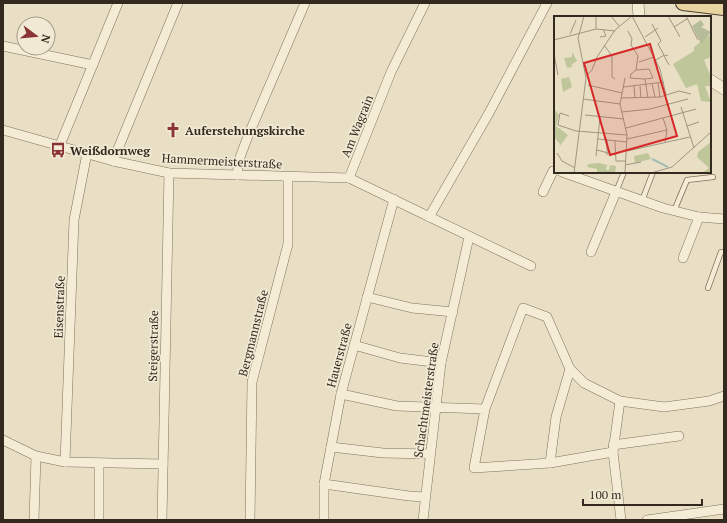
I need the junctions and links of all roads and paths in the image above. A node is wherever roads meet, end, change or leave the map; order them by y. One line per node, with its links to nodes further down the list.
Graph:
1 (178, 3): 17 (street)
2 (424, 3): 26 (street, Am Wagrain)
3 (547, 3): 32 (street)
4 (638, 3): 9 (street)
5 (684, 3): 8 (main road)
6 (116, 4): 11 (street)
7 (302, 4): 23 (street)
8 (724, 8)
9 (639, 16)
10 (3, 46): 11 (street)
11 (92, 65): 15 (street)
12 (711, 81): 13 (street)
13 (724, 89)
14 (3, 130): 15 (street, Hammermeisterstraße)
15 (60, 145): 16 (street, Hammermeisterstraße)
16 (88, 153): 17 (street, Hammermeisterstraße); 57 (street, Eisenstraße)
17 (113, 161): 19 (street, Hammermeisterstraße)
18 (554, 171): 27 (street)
19 (169, 173): 23 (street, Hammermeisterstraße); 60 (street, Steigerstraße)
20 (565, 173): 28 (street)
21 (624, 173): 28 (lane)
22 (653, 173): 30 (lane)
23 (237, 175): 24 (street, Hammermeisterstraße)
24 (288, 177): 26 (street, Hammermeisterstraße); 67 (street, Bergmannstraße)
25 (713, 177): 31 (lane)
26 (349, 178): 29 (street)
27 (543, 192)
28 (616, 192): 30 (street); 36 (street)
29 (394, 199): 32 (street); 41 (street, Hauerstraße)
30 (642, 201): 31 (street)
31 (674, 211): 33 (street)
32 (429, 217): 35 (street)
33 (699, 217): 34 (street); 38 (street)
34 (724, 219)
35 (469, 237): 39 (street); 42 (street, Schachtmeisterstraße)
36 (591, 252)
37 (724, 252): 40 (lane)
38 (683, 258)
39 (531, 266)
40 (708, 288)
41 (367, 297): 42 (street); 43 (street, Hauerstraße)
42 (453, 312): 44 (street, Schachtmeisterstraße)
43 (354, 345): 44 (street); 46 (street, Hauerstraße)
44 (441, 363): 49 (street, Schachtmeisterstraße)
45 (570, 369): 48 (street); 50 (street); 59 (street)
46 (341, 394): 49 (street); 53 (street, Hauerstraße)
47 (724, 396): 48 (street)
48 (620, 401): 54 (street)
49 (435, 408): 50 (street); 55 (street, Schachtmeisterstraße)
50 (485, 409): 59 (street)
51 (679, 436): 54 (street)
52 (3, 440): 56 (street)
53 (331, 447): 55 (street); 61 (street, Hauerstraße)
54 (613, 449): 59 (street); 70 (street)
55 (430, 454): 62 (street, Schachtmeisterstraße)
56 (36, 456): 57 (street); 64 (street)
57 (65, 462): 58 (street)
58 (100, 463): 60 (street); 65 (street)
59 (550, 463)
60 (163, 464): 66 (street, Steigerstraße)
61 (324, 484): 62 (street); 68 (street, Hauerstraße)
62 (425, 497): 69 (street, Schachtmeisterstraße)
63 (724, 508): 71 (street)
64 (34, 520)
65 (99, 520)
66 (162, 520)
67 (250, 520)
68 (324, 520)
69 (422, 520)
70 (621, 520)
71 (646, 520)

